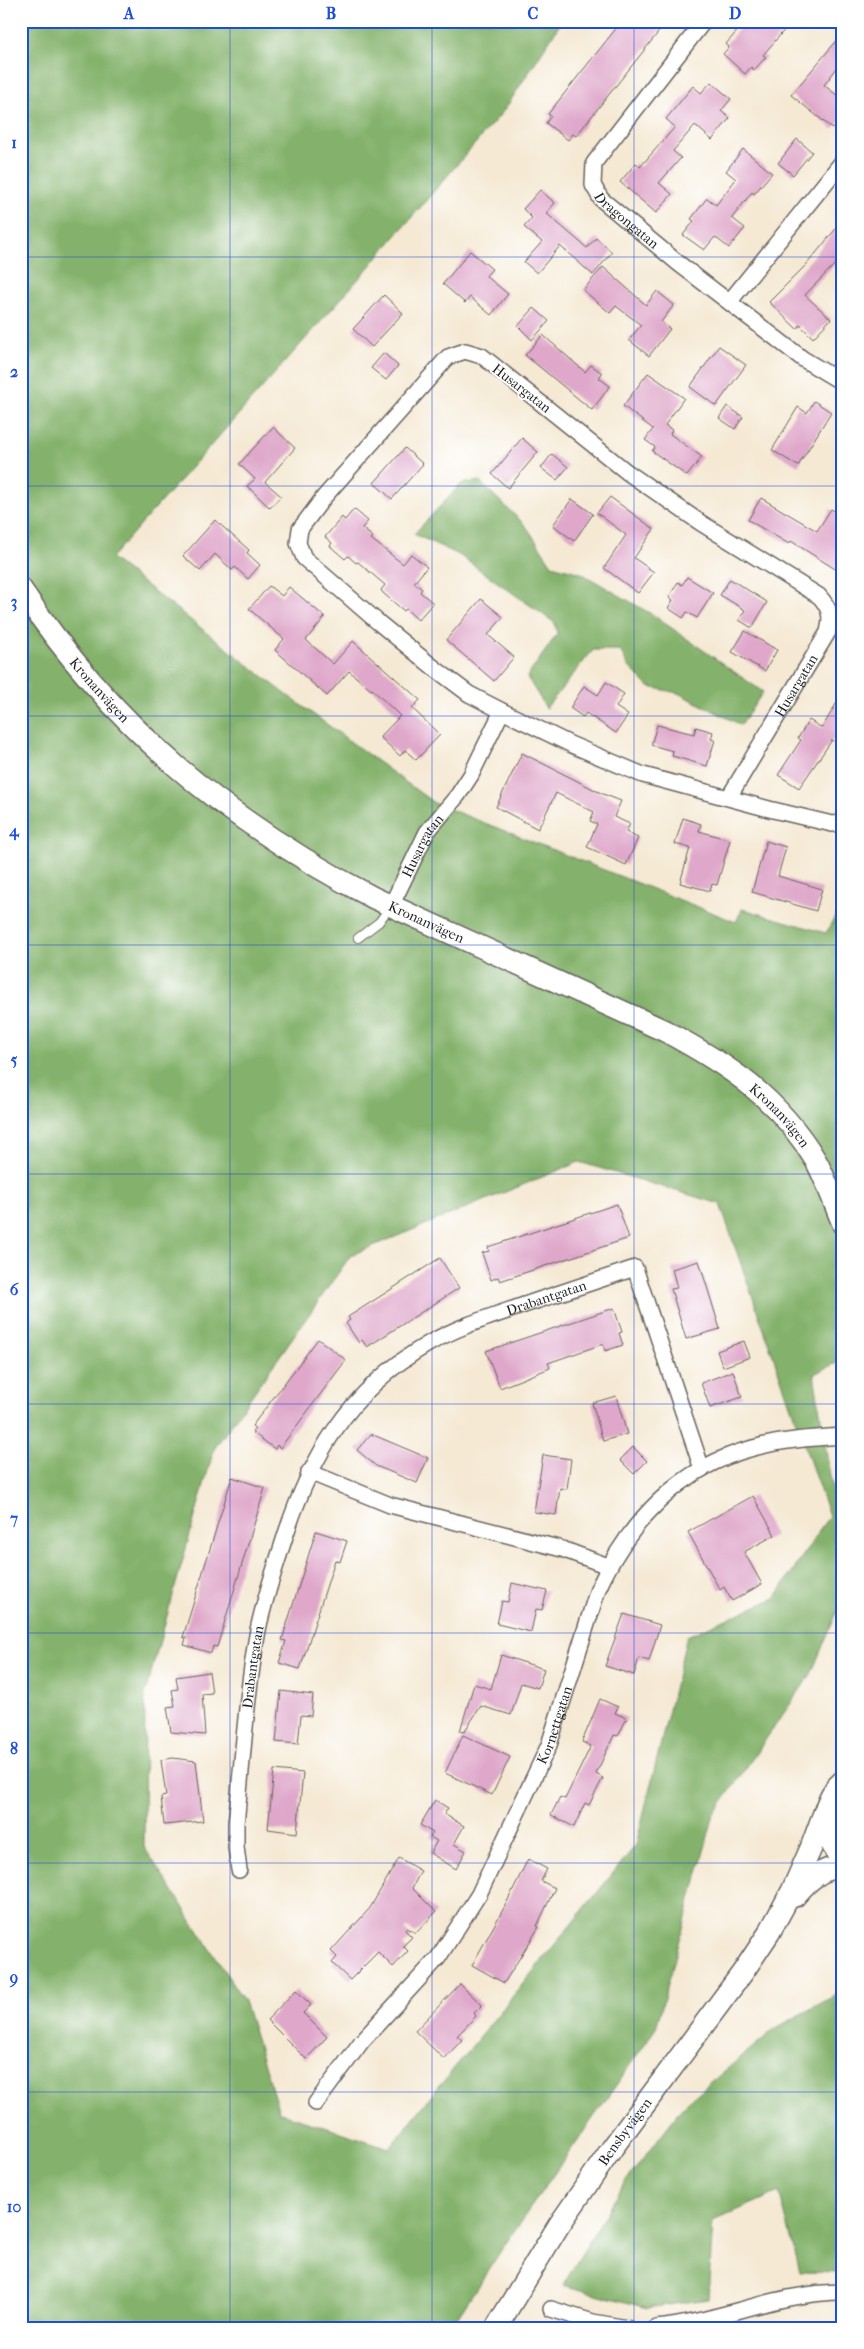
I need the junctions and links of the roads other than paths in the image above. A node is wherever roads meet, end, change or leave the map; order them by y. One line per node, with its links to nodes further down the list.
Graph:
1 (704, 21): 3 (street, Dragongatan)
2 (843, 162): 3 (street)
3 (730, 301): 4 (street, Dragongatan)
4 (843, 383)
5 (21, 589): 9 (street, Kronanvägen)
6 (502, 711): 7 (street, Husargatan); 7 (street, Husargatan); 9 (street, Husargatan)
7 (729, 797): 8 (street, Husargatan)
8 (843, 823)
9 (391, 906): 10 (lane); 11 (street, Kronanvägen)
10 (358, 938)
11 (843, 1224)
12 (843, 1436): 13 (street, Kornettgatan)
13 (702, 1469): 14 (street, Drabantgatan); 15 (street, Kornettgatan)
14 (309, 1472): 15 (street); 20 (street, Drabantgatan)
15 (608, 1566): 22 (street, Kornettgatan)
16 (843, 1780): 17 (street, Bensbyvägen)
17 (827, 1806): 18 (street); 21 (street, Bensbyvägen)
18 (843, 1858)
19 (843, 1866): 21 (street, Bensbyvägen)
20 (239, 1870)
21 (763, 1942): 25 (street, Bensbyvägen)
22 (316, 2102)
23 (843, 2292): 27 (street)
24 (552, 2309): 26 (street)
25 (496, 2328)
26 (627, 2328)
27 (656, 2328)

